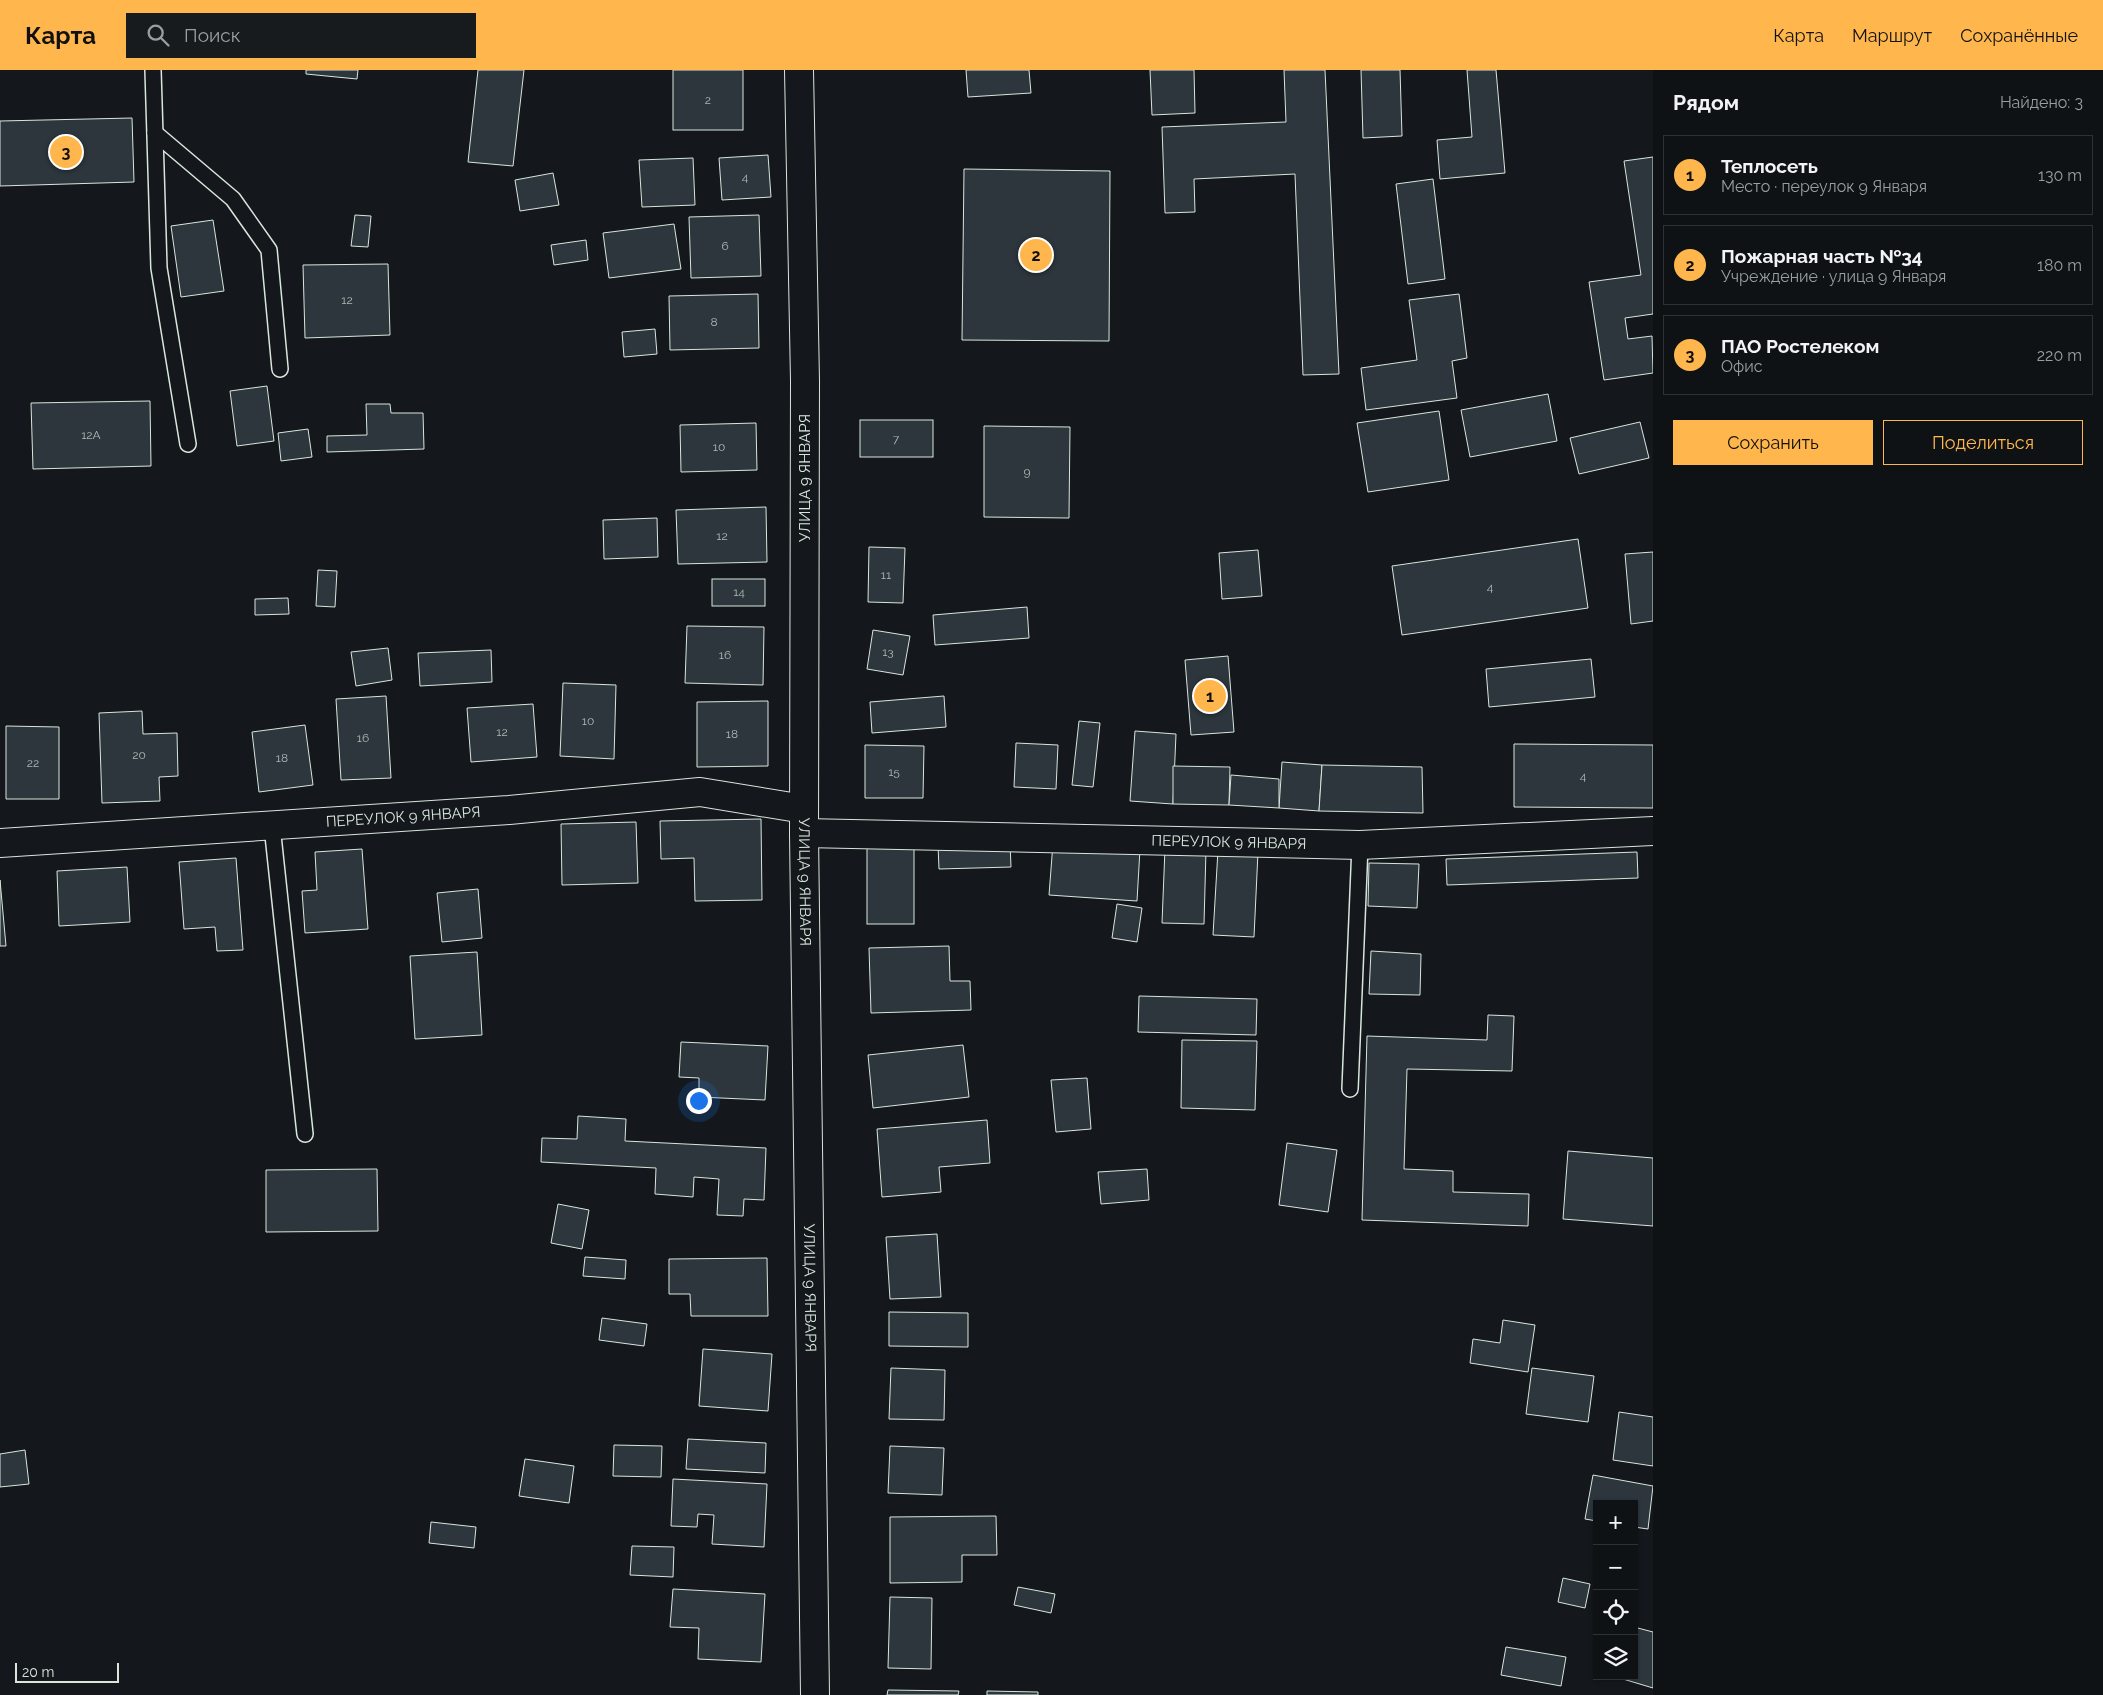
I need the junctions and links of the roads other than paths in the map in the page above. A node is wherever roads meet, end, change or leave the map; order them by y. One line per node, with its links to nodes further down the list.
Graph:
1 (153, 70): 3 (lane)
2 (799, 70): 6 (street, УЛИЦА 9 ЯНВАРЯ)
3 (155, 133): 4 (lane); 5 (lane)
4 (280, 369)
5 (188, 444)
6 (804, 821): 7 (street, ПЕРЕУЛОК 9 ЯНВАРЯ); 10 (street, ПЕРЕУЛОК 9 ЯНВАРЯ); 13 (street, УЛИЦА 9 ЯНВАРЯ)
7 (272, 826): 9 (street, ПЕРЕУЛОК 9 ЯНВАРЯ); 12 (lane)
8 (1653, 831): 10 (street, ПЕРЕУЛОК 9 ЯНВАРЯ)
9 (0, 843)
10 (1360, 845): 11 (lane)
11 (1350, 1089)
12 (305, 1134)
13 (815, 1695)

